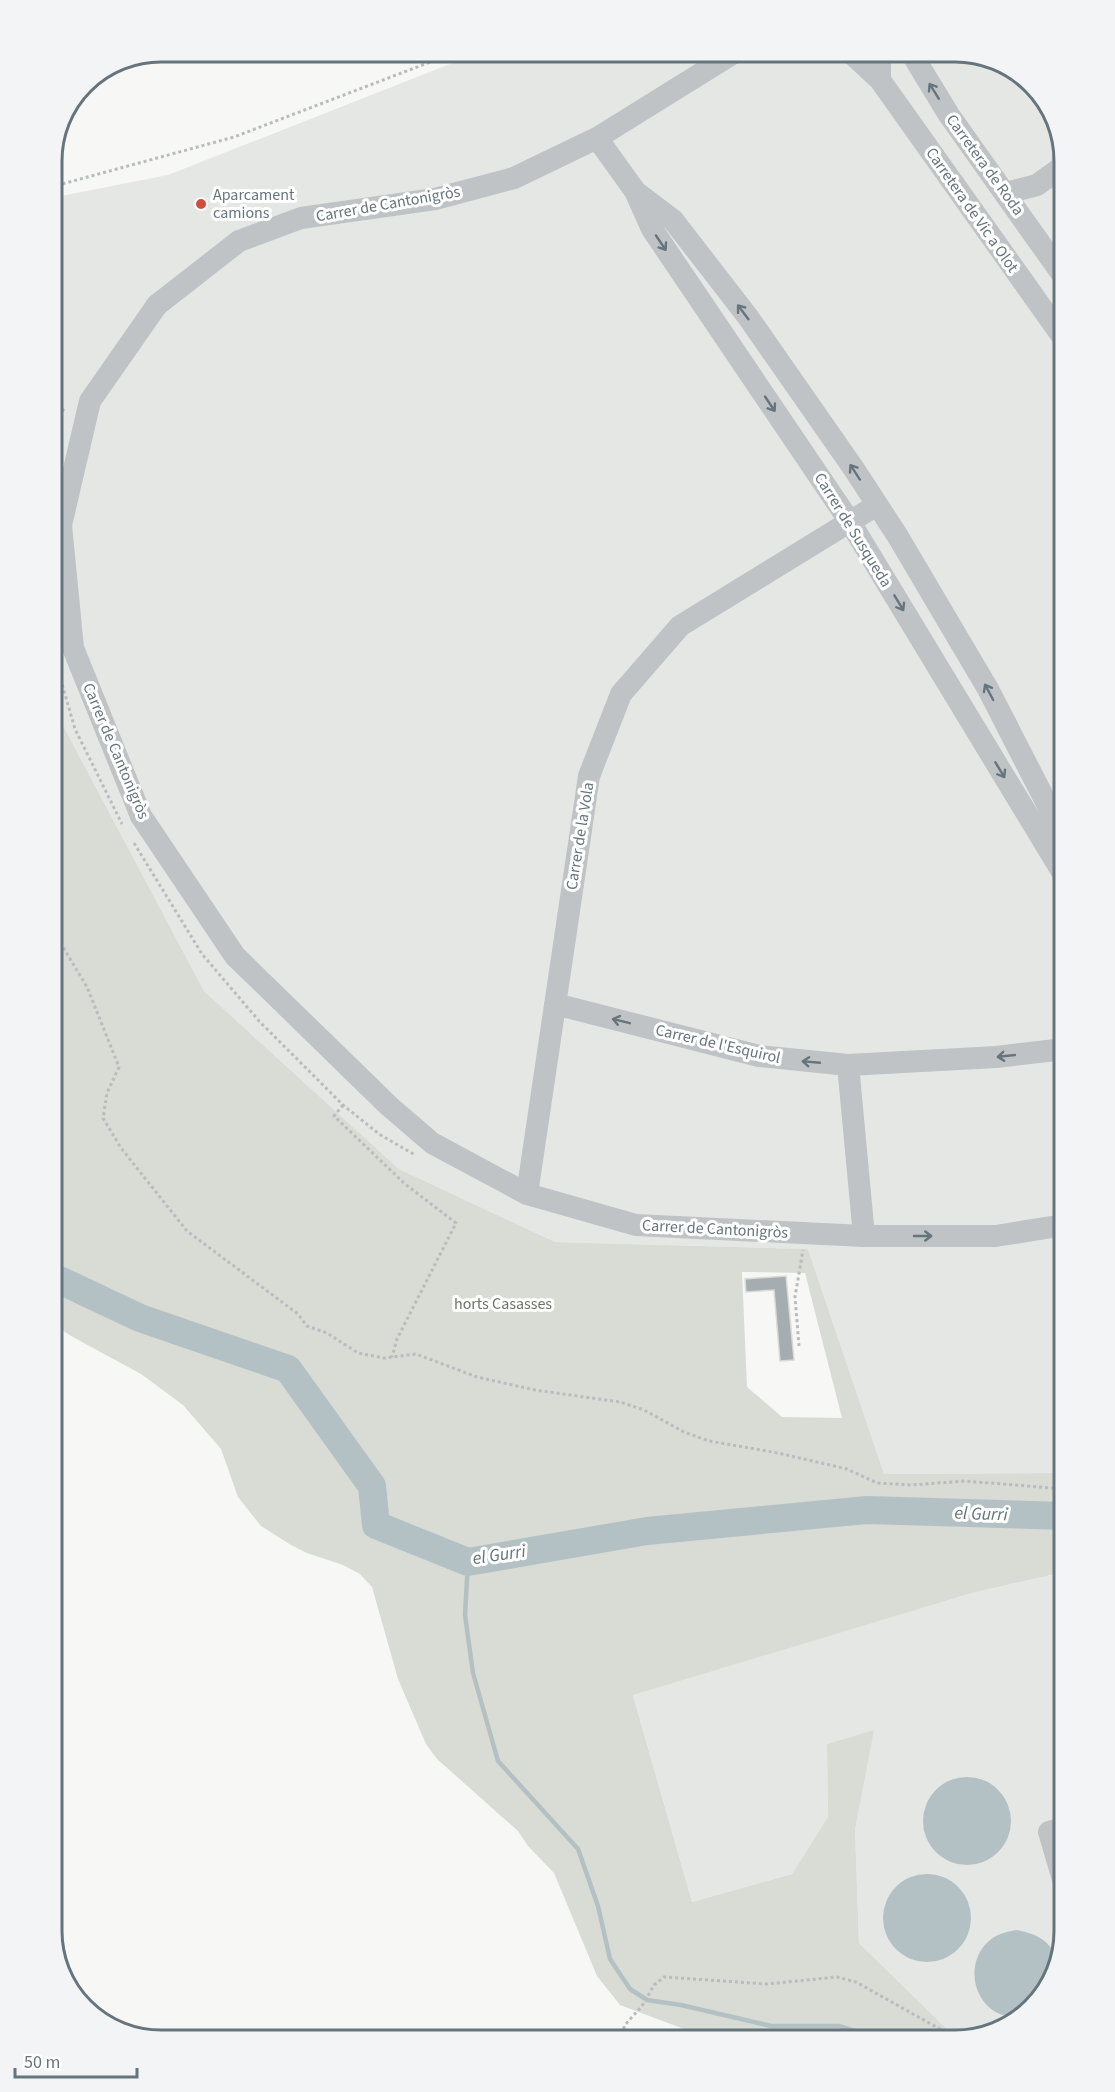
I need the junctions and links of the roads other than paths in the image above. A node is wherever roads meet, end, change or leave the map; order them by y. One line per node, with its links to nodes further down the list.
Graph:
1 (719, 62): 6 (street, Carrer de Cantonigròs)
2 (861, 62): 5 (street, Carretera de Vic a Olot)
3 (880, 62): 5 (street)
4 (917, 62): 9 (street, Carretera de Roda, one-way to 4)
5 (880, 80): 11 (street, Carretera de Vic a Olot)
6 (597, 138): 8 (street, Carrer de Susqueda); 13 (street, Carrer de Cantonigròs)
7 (1054, 173): 9 (street)
8 (635, 191): 12 (street, Carrer de Susqueda, one-way to 8); 14 (street, Carrer de Susqueda, one-way to 14)
9 (1006, 193): 10 (street, Carretera de Roda)
10 (1054, 263)
11 (1054, 325)
12 (877, 505): 14 (street, Carrer de la Vola); 16 (street, Carrer de Susqueda, one-way to 12)
13 (62, 521)
14 (850, 522): 17 (street, Carrer de Susqueda, one-way to 17); 18 (street, Carrer de la Vola)
15 (62, 535): 21 (street, Carrer de Cantonigròs)
16 (1054, 818)
17 (1054, 859)
18 (555, 1005): 20 (street, Carrer de l'Esquirol, one-way to 18); 21 (street, Carrer de la Vola)
19 (1054, 1050): 20 (street, Carrer de l'Esquirol, one-way to 20)
20 (848, 1065): 23 (street)
21 (527, 1194): 23 (street, Carrer de Cantonigròs)
22 (1054, 1227): 23 (street, Carrer de Cantonigròs, one-way to 22)
23 (864, 1236)
24 (1054, 1831): 25 (street)
25 (1054, 1849)

